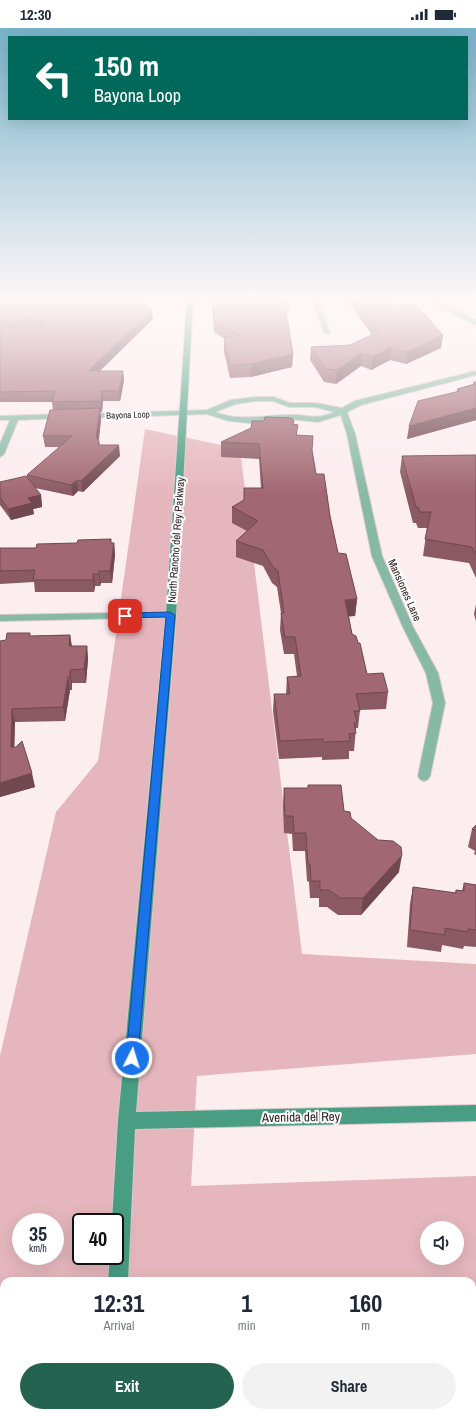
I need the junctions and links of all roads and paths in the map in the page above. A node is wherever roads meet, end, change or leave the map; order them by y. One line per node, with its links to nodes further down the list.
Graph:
1 (187, 365): 6 (street, North Rancho del Rey Parkway)
2 (476, 373): 4 (street)
3 (289, 404): 4 (street); 5 (street); 7 (street)
4 (343, 411): 7 (street); 13 (street, Mansiones Lane)
5 (208, 412): 6 (street, Bayona Loop); 7 (street)
6 (184, 413): 9 (street, Bayona Loop); 11 (street, North Rancho del Rey Parkway)
7 (290, 417)
8 (0, 418): 9 (street, Bayona Loop)
9 (15, 418): 10 (street)
10 (0, 454)
11 (170, 615): 12 (street); 15 (street, North Rancho del Rey Parkway)
12 (0, 618)
13 (424, 776)
14 (476, 1113): 15 (street, Avenida del Rey)
15 (127, 1122): 16 (street, North Rancho del Rey Parkway)
16 (118, 1277)

